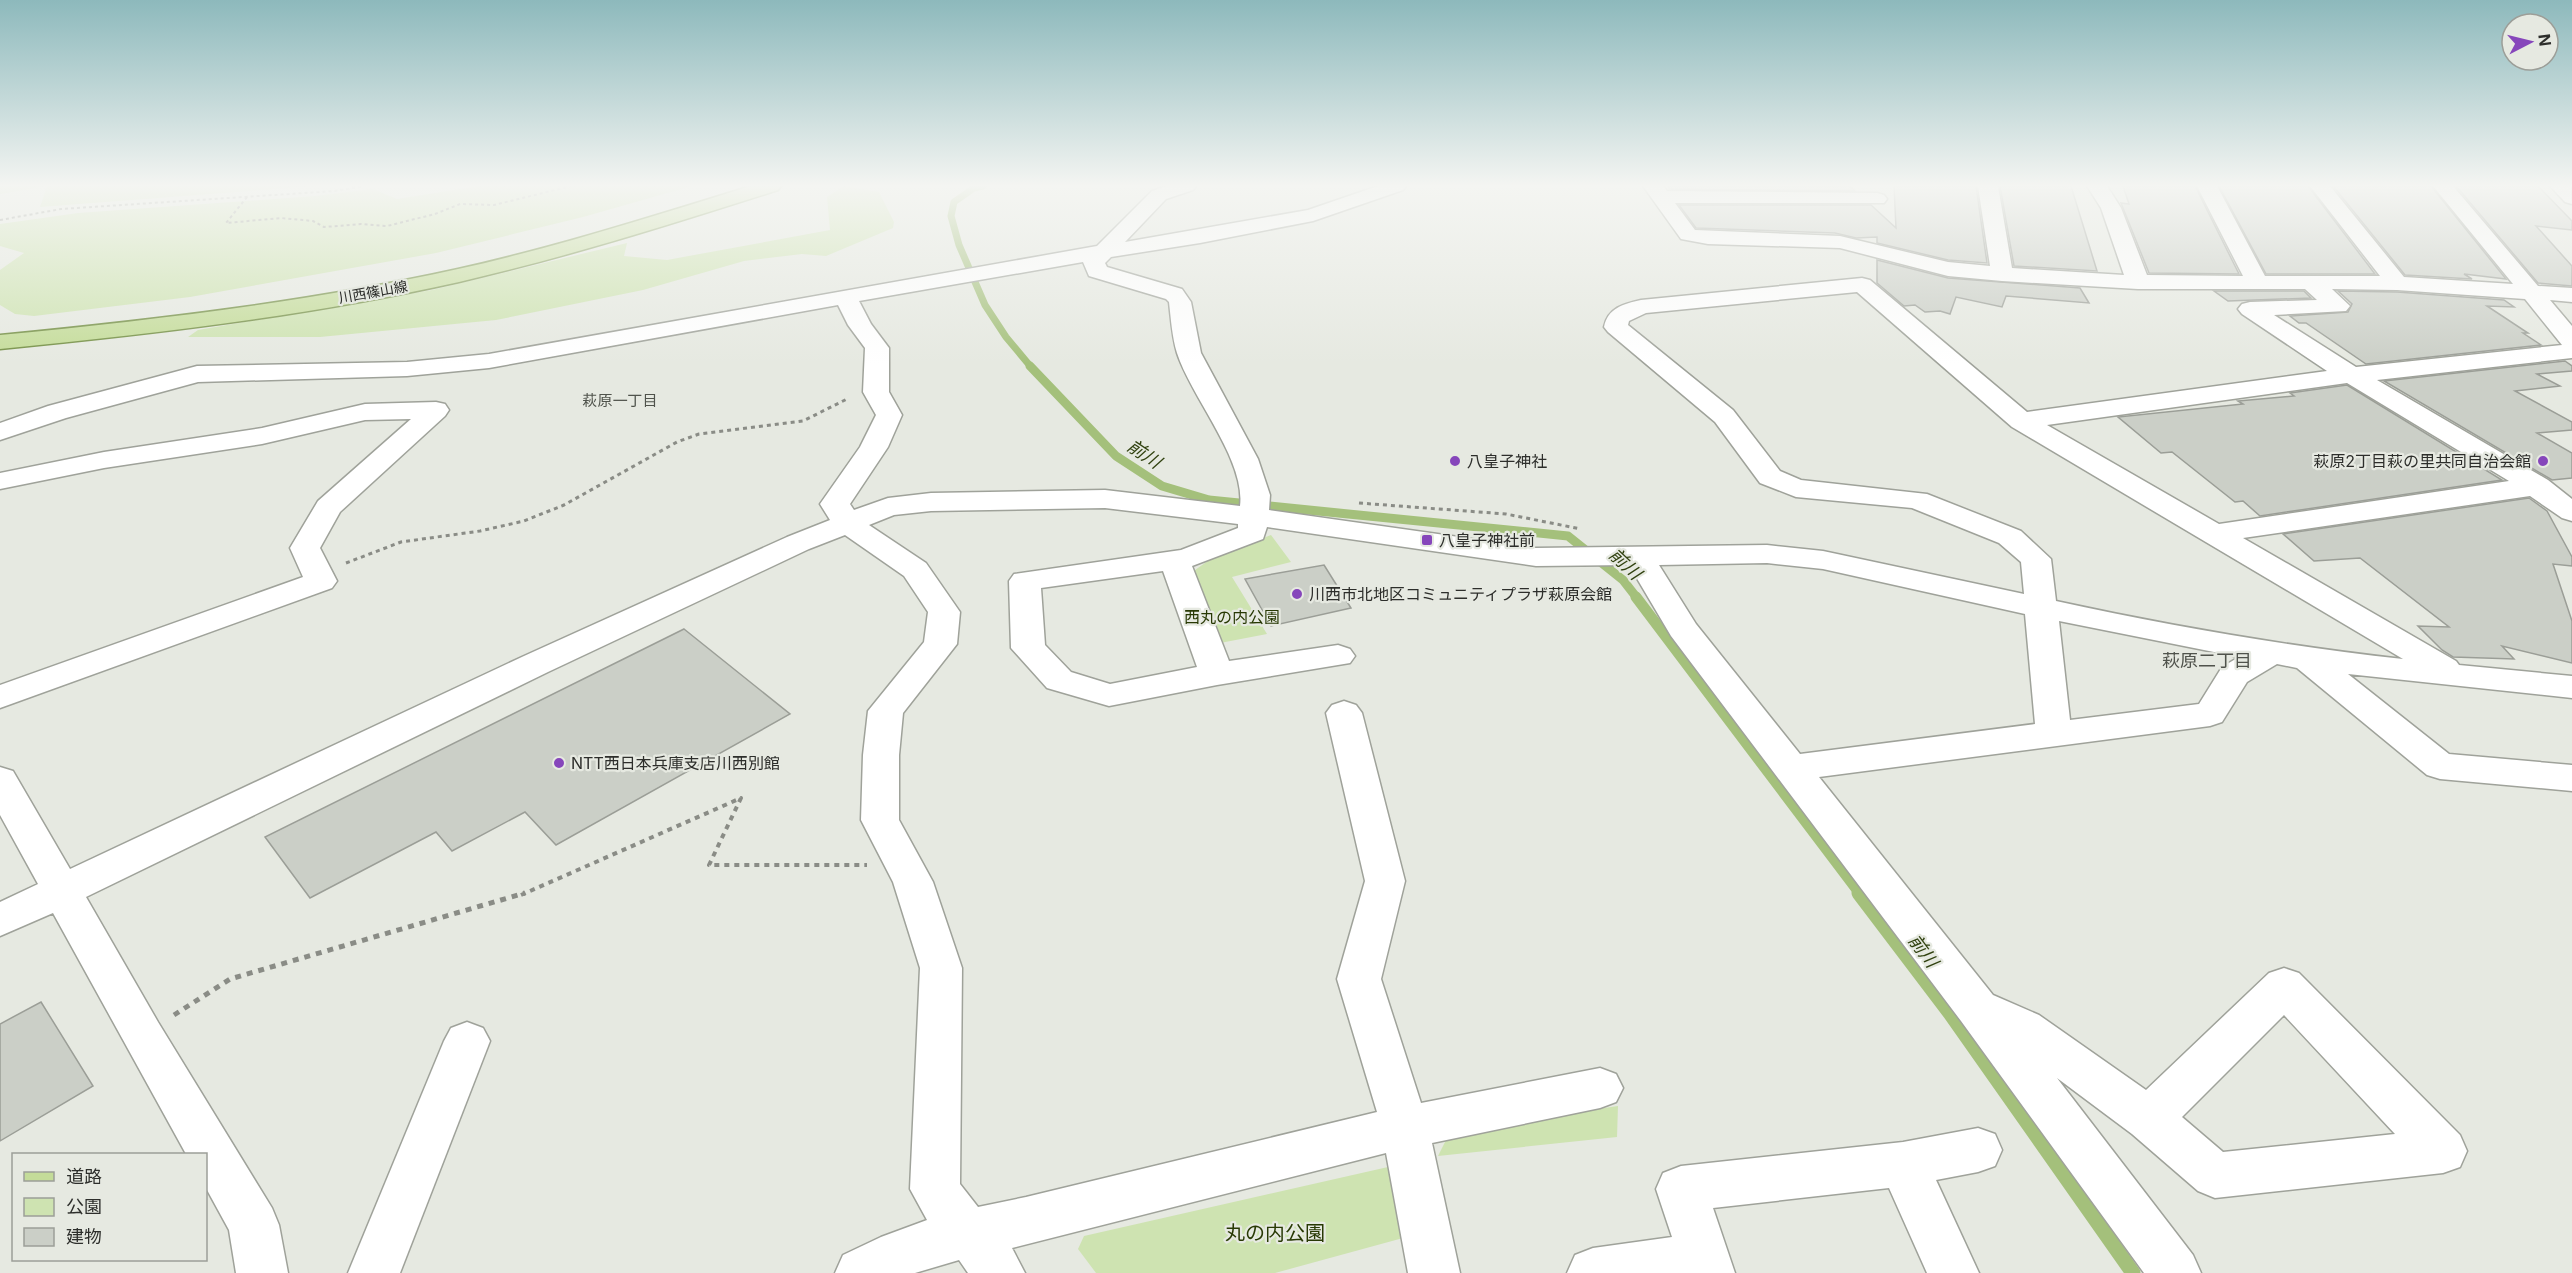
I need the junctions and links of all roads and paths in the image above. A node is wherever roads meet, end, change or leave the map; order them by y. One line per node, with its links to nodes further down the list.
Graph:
1 (526, 245): 20 (main road, 川西篠山線)
2 (577, 245): 22 (main road, 川西篠山線)
3 (1109, 245): 11 (street)
4 (1144, 245): 11 (street)
5 (1915, 245): 12 (street)
6 (1997, 245): 12 (street)
7 (2125, 245): 13 (street)
8 (2238, 245): 14 (street)
9 (2367, 245): 16 (street)
10 (2491, 245): 17 (street)
11 (1102, 253): 19 (street); 32 (street)
12 (2002, 274): 13 (street)
13 (2138, 282): 14 (street)
14 (2258, 283): 15 (street)
15 (2311, 283): 16 (street); 24 (street)
16 (2397, 283): 17 (street)
17 (2530, 290): 18 (street); 21 (street)
18 (2572, 295)
19 (845, 296): 25 (street); 27 (street)
20 (0, 329)
21 (2572, 341)
22 (0, 342)
23 (2572, 351): 24 (street)
24 (2351, 375): 26 (street); 29 (street)
25 (877, 385): 33 (street); 37 (path)
26 (2021, 422): 34 (street); 38 (street)
27 (0, 432)
28 (0, 481): 37 (street)
29 (2538, 486): 31 (street); 34 (street)
30 (1351, 503): 35 (path)
31 (2572, 512)
32 (1254, 517): 33 (street); 35 (street); 36 (street)
33 (847, 524): 51 (street); 52 (street)
34 (2214, 534): 43 (street)
35 (1633, 555): 38 (street); 48 (street)
36 (1174, 560): 42 (street); 42 (street)
37 (317, 574): 45 (street)
38 (2041, 607): 39 (street); 47 (street)
39 (2273, 652): 41 (street); 47 (street)
40 (1338, 656): 42 (street)
41 (2307, 659): 43 (street); 49 (street)
42 (1217, 674)
43 (2456, 676): 44 (street)
44 (2571, 689)
45 (0, 697)
46 (1344, 713): 59 (street)
47 (2054, 734): 48 (street)
48 (1792, 768): 54 (street)
49 (2572, 778)
50 (0, 780): 52 (street)
51 (903, 865): 55 (path); 62 (street)
52 (62, 890): 53 (street); 55 (street)
53 (0, 920)
54 (1977, 1008): 58 (street); 71 (street)
55 (142, 1035): 64 (street)
56 (467, 1041): 65 (street)
57 (1600, 1088): 59 (street)
58 (2149, 1119): 58 (street)
59 (1405, 1127): 62 (street); 68 (street)
60 (1978, 1150): 61 (street)
61 (1903, 1164): 63 (street); 70 (street)
62 (970, 1232): 66 (street); 67 (street)
63 (1706, 1265): 69 (street)
64 (262, 1273)
65 (374, 1273)
66 (861, 1273)
67 (999, 1273)
68 (1434, 1273)
69 (1593, 1273)
70 (1953, 1273)
71 (2175, 1273)

